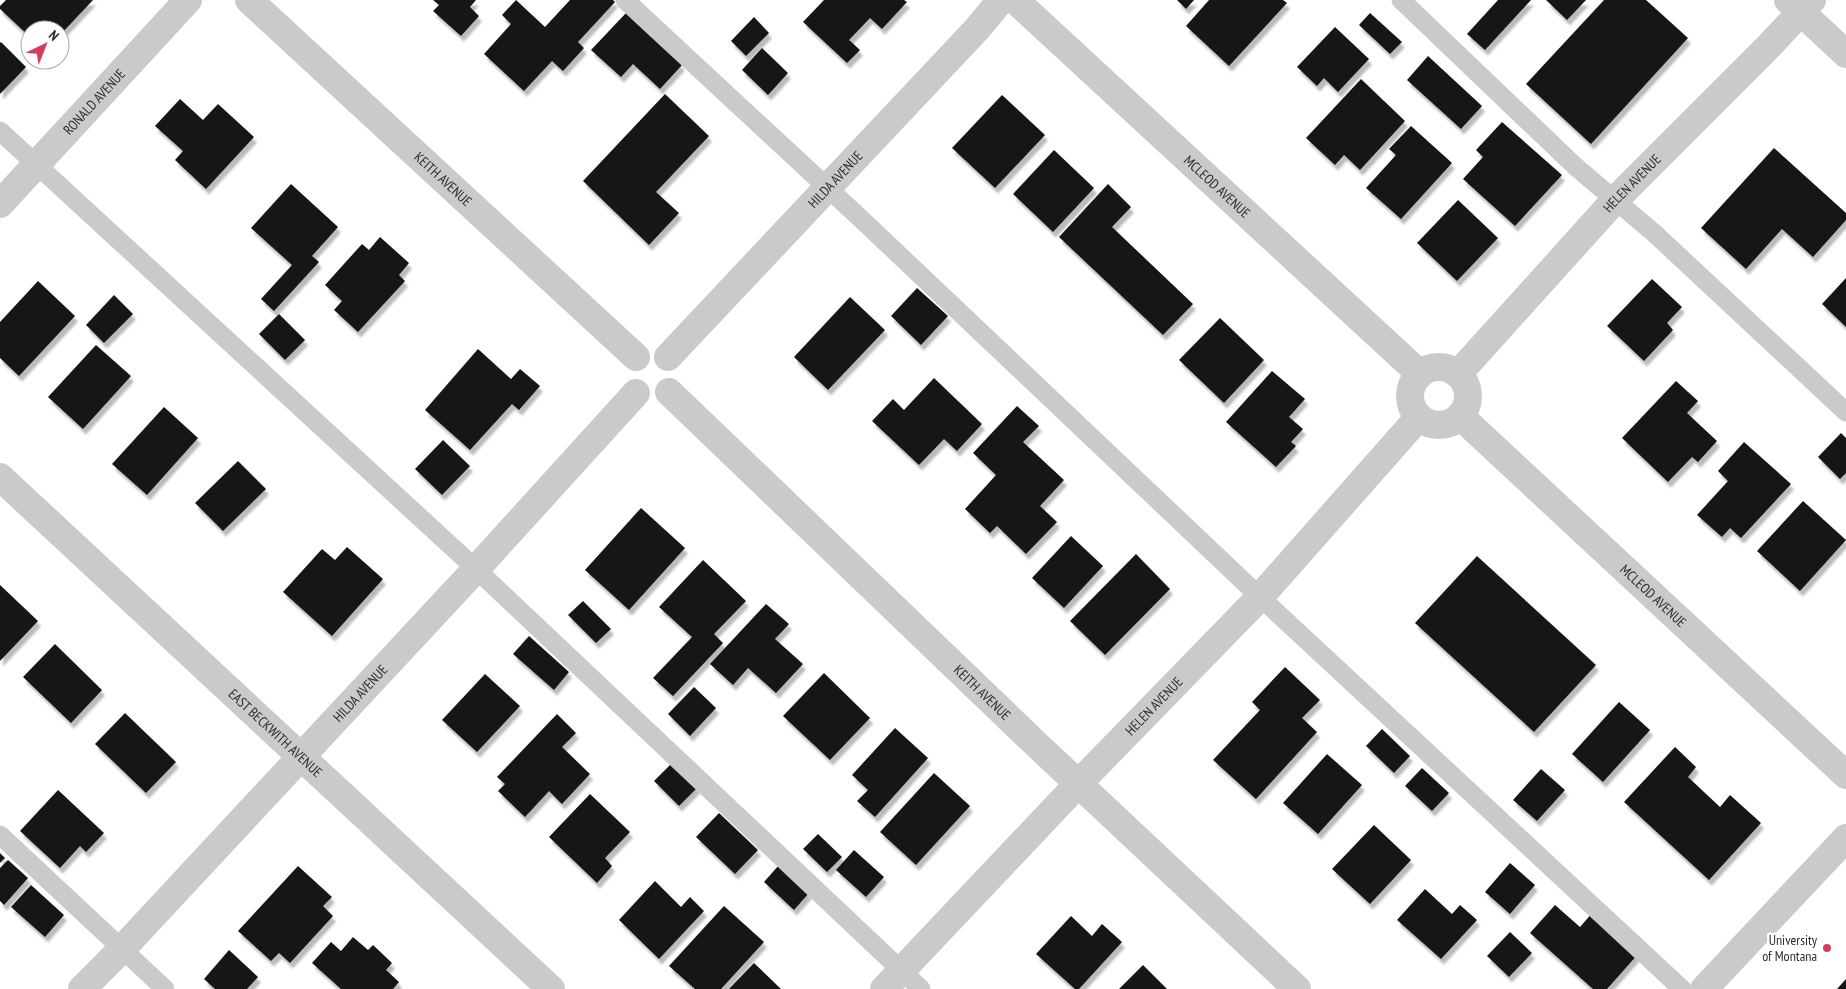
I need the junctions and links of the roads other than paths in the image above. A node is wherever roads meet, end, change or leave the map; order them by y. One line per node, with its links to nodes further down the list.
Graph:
1 (188, 0): 10 (street, RONALD AVENUE)
2 (249, 0): 14 (street, KEITH AVENUE)
3 (625, 0): 11 (lane)
4 (1001, 0): 11 (street, HILDA AVENUE)
5 (1015, 0): 16 (street, MCLEOD AVENUE)
6 (1401, 0): 12 (lane)
7 (1800, 4): 8 (street); 12 (street, HELEN AVENUE)
8 (1846, 54)
9 (0, 131): 10 (lane)
10 (37, 165): 13 (street, RONALD AVENUE); 24 (lane)
11 (827, 188): 15 (street, HILDA AVENUE); 25 (lane)
12 (1615, 200): 17 (street, HELEN AVENUE); 20 (lane)
13 (0, 204)
14 (636, 357): 15 (street); 19 (street)
15 (668, 357): 18 (street)
16 (1419, 373): 17 (street); 22 (street)
17 (1458, 374): 21 (street)
18 (669, 392): 19 (street); 28 (street, KEITH AVENUE)
19 (636, 393): 24 (street, HILDA AVENUE)
20 (1846, 412)
21 (1460, 416): 22 (street); 27 (street, MCLEOD AVENUE)
22 (1419, 417): 25 (street, HELEN AVENUE)
23 (0, 476): 26 (street, EAST BECKWITH AVENUE)
24 (476, 569): 26 (street, HILDA AVENUE); 32 (lane)
25 (1260, 597): 28 (street, HELEN AVENUE); 38 (lane)
26 (301, 756): 31 (street, HILDA AVENUE); 35 (street, EAST BECKWITH AVENUE)
27 (1846, 775)
28 (1078, 784): 32 (street, HELEN AVENUE); 37 (street, KEITH AVENUE)
29 (0, 835): 31 (lane)
30 (1846, 838): 39 (street)
31 (122, 949): 33 (street, HILDA AVENUE); 34 (lane)
32 (892, 980): 36 (lane)
33 (82, 989)
34 (165, 989)
35 (551, 989)
36 (921, 989)
37 (1297, 989)
38 (1682, 989)
39 (1704, 989)

